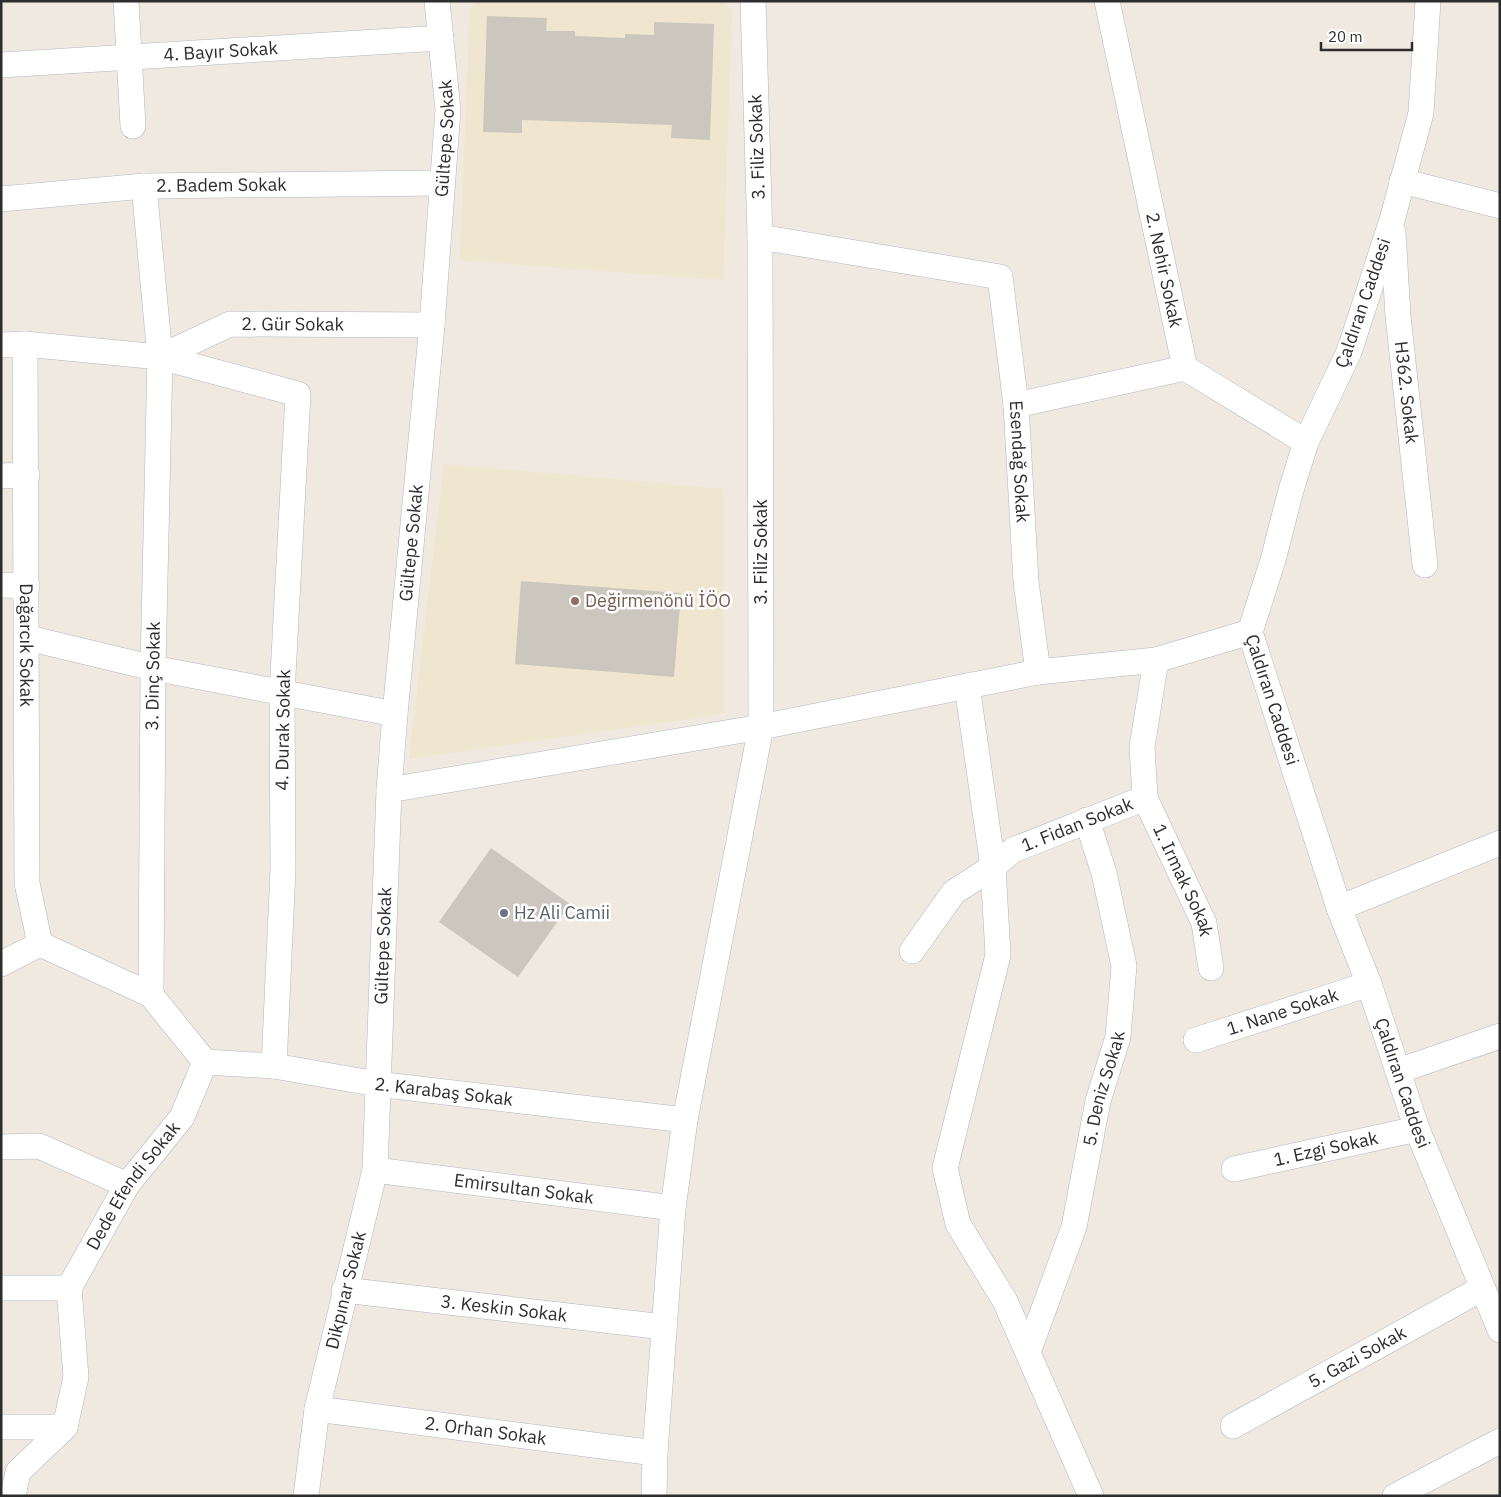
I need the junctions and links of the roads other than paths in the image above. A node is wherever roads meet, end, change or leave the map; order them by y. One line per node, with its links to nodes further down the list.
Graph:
1 (126, 1): 7 (street)
2 (437, 1): 6 (street, Gültepe Sokak)
3 (753, 1): 16 (street, 3. Filiz Sokak)
4 (1107, 1): 20 (street, 2. Nehir Sokak)
5 (1428, 1): 10 (street, Çaldıran Caddesi)
6 (441, 38): 7 (street, 4. Bayır Sokak); 11 (street, Gültepe Sokak)
7 (128, 57): 8 (street, 4. Bayır Sokak); 9 (street)
8 (1, 65)
9 (133, 126)
10 (1402, 181): 14 (street); 15 (street, Çaldıran Caddesi)
11 (442, 183): 12 (street, 2. Badem Sokak); 17 (street, Gültepe Sokak)
12 (144, 186): 13 (street, 2. Badem Sokak); 19 (street, 3. Dinç Sokak)
13 (1, 199)
14 (1500, 206)
15 (1392, 220): 22 (street, Çaldıran Caddesi); 25 (street, H362. Sokak)
16 (760, 237): 21 (street, Esendağ Sokak); 36 (street, 3. Filiz Sokak)
17 (432, 325): 19 (street, 2. Gür Sokak); 35 (street, Gültepe Sokak)
18 (13, 345): 19 (street); 23 (street, Dağarcık Sokak)
19 (160, 357): 31 (street, 3. Dinç Sokak); 34 (street, 4. Durak Sokak)
20 (1185, 368): 21 (street); 22 (street)
21 (1016, 405): 32 (street, Esendağ Sokak)
22 (1306, 442): 28 (street, Çaldıran Caddesi)
23 (27, 475): 24 (street); 27 (street, Dağarcık Sokak)
24 (1, 476)
25 (1425, 565)
26 (1, 585): 27 (street)
27 (27, 586): 29 (street, Dağarcık Sokak)
28 (1250, 632): 30 (street); 42 (street, Çaldıran Caddesi)
29 (28, 638): 31 (street); 43 (street, Dağarcık Sokak)
30 (1156, 660): 32 (street); 38 (street, 1. Fidan Sokak)
31 (153, 668): 34 (street); 48 (street, 3. Dinç Sokak)
32 (1038, 672): 33 (street)
33 (967, 686): 36 (street); 41 (street)
34 (282, 694): 35 (street); 52 (street, 4. Durak Sokak)
35 (395, 714): 37 (street, Gültepe Sokak)
36 (761, 727): 37 (street); 55 (street, 3. Filiz Sokak)
37 (390, 790): 54 (street, Gültepe Sokak)
38 (1144, 798): 39 (street, 1. Fidan Sokak); 46 (street, 1. Irmak Sokak)
39 (1087, 820): 41 (street, 1. Fidan Sokak); 68 (street, 5. Deniz Sokak)
40 (1500, 843): 42 (street)
41 (993, 867): 44 (street, 1. Fidan Sokak); 68 (street)
42 (1339, 908): 47 (street, Çaldıran Caddesi)
43 (40, 944): 45 (street); 48 (street)
44 (912, 951)
45 (1, 964)
46 (1211, 968)
47 (1369, 984): 50 (street, 1. Nane Sokak); 53 (street, Çaldıran Caddesi)
48 (151, 995): 51 (street)
49 (1500, 1036): 53 (street)
50 (1196, 1040)
51 (205, 1062): 52 (street, 2. Karabaş Sokak); 60 (street, Dede Efendi Sokak)
52 (274, 1066): 54 (street, 2. Karabaş Sokak)
53 (1398, 1071): 56 (street, Çaldıran Caddesi)
54 (377, 1084): 55 (street, 2. Karabaş Sokak); 59 (street, Dikpınar Sokak)
55 (685, 1120): 61 (street, 3. Filiz Sokak)
56 (1417, 1129): 58 (street, 1. Ezgi Sokak); 64 (street, Çaldıran Caddesi)
57 (1, 1147): 60 (street)
58 (1234, 1169)
59 (374, 1170): 61 (street, Emirsultan Sokak); 65 (street, Dikpınar Sokak)
60 (128, 1185): 63 (street, Dede Efendi Sokak)
61 (673, 1208): 66 (street, 3. Filiz Sokak)
62 (1, 1288): 63 (street)
63 (68, 1288): 72 (street)
64 (1482, 1288): 67 (street, Çaldıran Caddesi); 70 (street, 5. Gazi Sokak)
65 (344, 1290): 66 (street, 3. Keskin Sokak); 69 (street, Dikpınar Sokak)
66 (664, 1327): 74 (street, 3. Filiz Sokak)
67 (1500, 1330)
68 (1028, 1352): 78 (street)
69 (317, 1409): 74 (street, 2. Orhan Sokak); 76 (street, Dikpınar Sokak)
70 (1233, 1426)
71 (1, 1427): 72 (street)
72 (66, 1427): 75 (street)
73 (1500, 1440): 79 (street)
74 (655, 1453): 77 (street, 3. Filiz Sokak)
75 (13, 1496)
76 (306, 1496)
77 (654, 1496)
78 (1091, 1496)
79 (1395, 1496)

